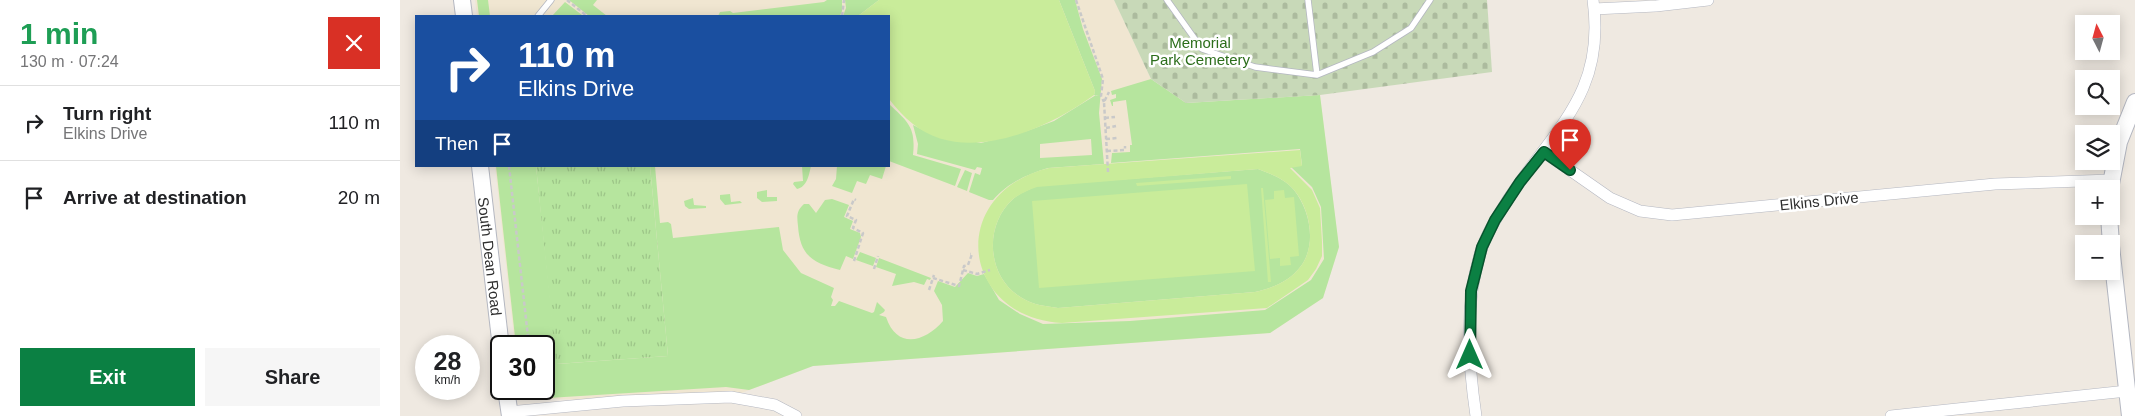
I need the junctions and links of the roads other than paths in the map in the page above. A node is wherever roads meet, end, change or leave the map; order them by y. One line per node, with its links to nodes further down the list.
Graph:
1 (462, 0): 8 (main road)
2 (551, 0): 9 (lane)
3 (1167, 0): 10 (lane)
4 (1308, 0): 10 (lane)
5 (1430, 0): 10 (lane)
6 (1708, 0): 7 (street)
7 (1594, 4): 12 (street)
8 (464, 15)
9 (539, 15)
10 (1317, 75)
11 (2135, 102): 14 (main road)
12 (1544, 152): 15 (street, Elkins Drive); 22 (street)
13 (480, 167): 17 (main road, South Dean Road)
14 (2111, 180)
15 (2075, 184)
16 (2115, 280): 18 (main road)
17 (500, 335)
18 (2127, 391): 23 (street); 24 (main road)
19 (508, 400): 20 (main road)
20 (510, 414): 21 (street)
21 (796, 416)
22 (1476, 416)
23 (1891, 416)
24 (2130, 416)

